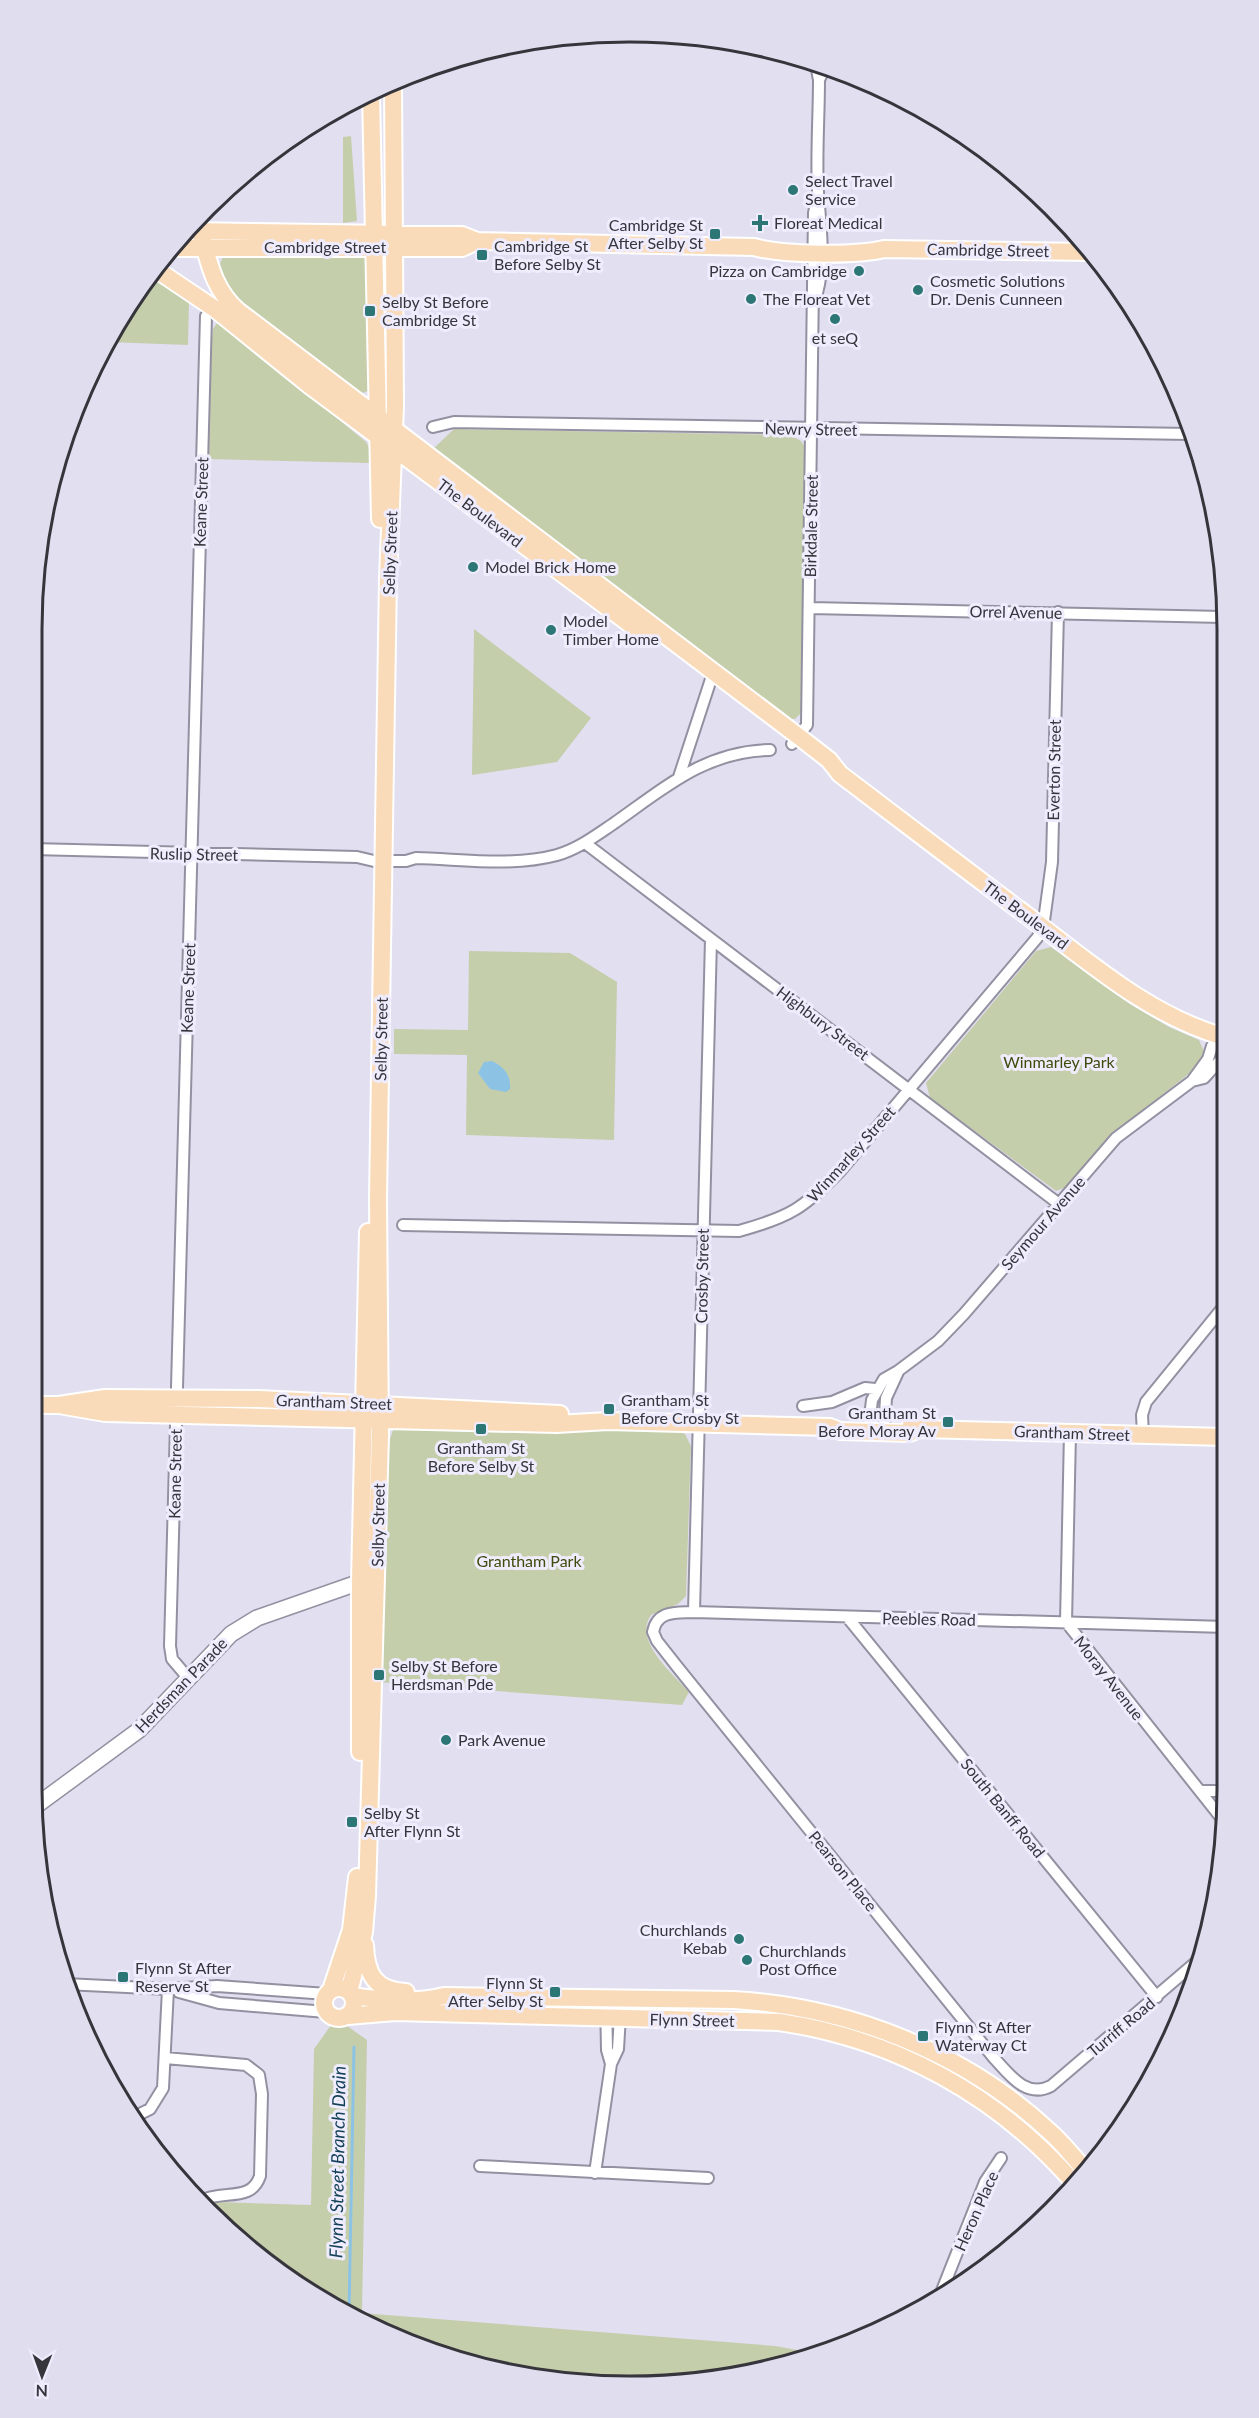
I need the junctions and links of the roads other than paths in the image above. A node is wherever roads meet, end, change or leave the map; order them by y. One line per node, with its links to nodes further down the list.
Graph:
1 (818, 73): 3 (street, Birkdale Street)
2 (822, 74): 3 (street, Birkdale Street)
3 (819, 80): 12 (street, Birkdale Street)
4 (393, 92): 9 (main road, Selby Street)
5 (371, 102): 8 (main road, Selby Street)
6 (198, 231): 8 (main road, Cambridge Street)
7 (196, 234): 11 (main road, The Boulevard)
8 (373, 240): 9 (main road, Cambridge Street); 11 (main road, Cambridge Street); 16 (main road, Selby Street)
9 (393, 241): 12 (main road, Cambridge Street); 18 (main road, Selby Street)
10 (183, 248): 11 (main road, Cambridge Street)
11 (205, 248): 15 (main road, The Boulevard)
12 (817, 248): 13 (main road, Cambridge Street); 19 (street, Birkdale Street)
13 (1079, 252)
14 (163, 273): 15 (main road, The Boulevard)
15 (220, 304): 16 (main road, The Boulevard); 21 (main road, The Boulevard); 31 (street, Keane Street)
16 (379, 416): 18 (main road, The Boulevard); 21 (main road, Selby Street)
17 (433, 427): 19 (street, Newry Street)
18 (394, 428): 21 (main road, Selby Street); 25 (main road, The Boulevard)
19 (812, 429): 20 (street, Newry Street); 22 (street, Birkdale Street)
20 (1183, 434)
21 (387, 443): 25 (main road, The Boulevard); 32 (main road, Selby Street)
22 (810, 608): 23 (street, Orrel Avenue); 26 (street, Birkdale Street)
23 (1058, 612): 24 (street, Orrel Avenue); 33 (street, Everton Street)
24 (1217, 616)
25 (710, 680): 26 (main road, The Boulevard); 28 (street)
26 (795, 740): 33 (main road, The Boulevard)
27 (770, 750): 28 (street, Ruslip Street)
28 (679, 777): 29 (street, Ruslip Street)
29 (585, 843): 32 (street, Ruslip Street); 34 (street, Highbury Street)
30 (42, 849): 31 (street, Ruslip Street)
31 (191, 854): 32 (street, Ruslip Street); 48 (street, Keane Street)
32 (379, 857): 46 (main road, Selby Street); 50 (main road, Selby Street)
33 (1043, 928): 35 (main road, The Boulevard); 39 (street, Winmarley Street)
34 (711, 939): 39 (street, Highbury Street); 42 (street, Crosby Street)
35 (1217, 1035)
36 (1217, 1043): 38 (street, Seymour Avenue)
37 (1217, 1064): 38 (street, Seymour Avenue)
38 (1192, 1081): 40 (street, Seymour Avenue)
39 (910, 1088): 40 (street, Highbury Street); 42 (street, Winmarley Street)
40 (1059, 1204): 44 (street, Seymour Avenue)
41 (404, 1225): 42 (street, Winmarley Street)
42 (703, 1232): 52 (street, Crosby Street)
43 (1217, 1315): 55 (street)
44 (898, 1371): 45 (street, Seymour Avenue); 53 (street, Seymour Avenue)
45 (875, 1389): 49 (street, Seymour Avenue); 53 (street)
46 (362, 1402): 48 (main road, Grantham Street); 50 (main road, Grantham Street); 51 (main road, Selby Street)
47 (42, 1405): 48 (main road, Grantham Street)
48 (176, 1406): 51 (main road, Grantham Street); 64 (street, Keane Street)
49 (803, 1406)
50 (380, 1412): 51 (main road, Grantham Street); 52 (main road, Grantham Street); 57 (main road, Selby Street)
51 (362, 1420): 58 (main road, Selby Street)
52 (698, 1424): 53 (main road, Grantham Street); 59 (street, Crosby Street)
53 (876, 1428): 54 (main road, Grantham Street)
54 (1070, 1433): 55 (main road, Grantham Street); 61 (street, Moray Avenue)
55 (1143, 1435): 56 (main road, Grantham Street)
56 (1217, 1437)
57 (377, 1581): 58 (main road, Herdsman Parade); 69 (main road, Selby Street)
58 (360, 1582): 64 (main road, Herdsman Parade); 73 (main road, Selby Street)
59 (694, 1612): 60 (street, Peebles Road); 63 (street, Peebles Road)
60 (848, 1618): 61 (street, Peebles Road); 76 (street, South Banff Road)
61 (1066, 1622): 62 (street, Peebles Road); 65 (street, Moray Avenue)
62 (1217, 1627)
63 (657, 1641): 84 (street, Pearson Place)
64 (189, 1679): 67 (main road, Herdsman Parade)
65 (1200, 1791): 66 (street); 68 (street, Moray Avenue)
66 (1217, 1791)
67 (42, 1801)
68 (1216, 1812)
69 (364, 1932): 74 (main road, Selby Street); 75 (main road)
70 (1188, 1969): 76 (street, Turriff Road)
71 (76, 1985): 72 (street)
72 (168, 1989): 73 (street); 79 (street); 83 (street)
73 (329, 1992): 74 (main road); 79 (main road)
74 (351, 1994): 75 (main road, Flynn Street); 80 (main road)
75 (444, 1996): 77 (main road, Flynn Street)
76 (1157, 1997): 84 (street, Turriff Road)
77 (613, 1999): 78 (main road, Flynn Street); 81 (street)
78 (707, 2000): 82 (main road); 87 (main road, Flynn Street)
79 (326, 2012): 80 (main road)
80 (348, 2016): 81 (main road, Flynn Street)
81 (613, 2019): 82 (main road, Flynn Street); 89 (street)
82 (743, 2021): 91 (main road, Flynn Street)
83 (165, 2058): 85 (street); 92 (street)
84 (1037, 2091)
85 (140, 2114)
86 (1001, 2158): 93 (street, Heron Place)
87 (1080, 2165)
88 (480, 2166): 89 (street)
89 (595, 2173): 90 (street)
90 (708, 2178)
91 (1070, 2178)
92 (207, 2197)
93 (945, 2284)

